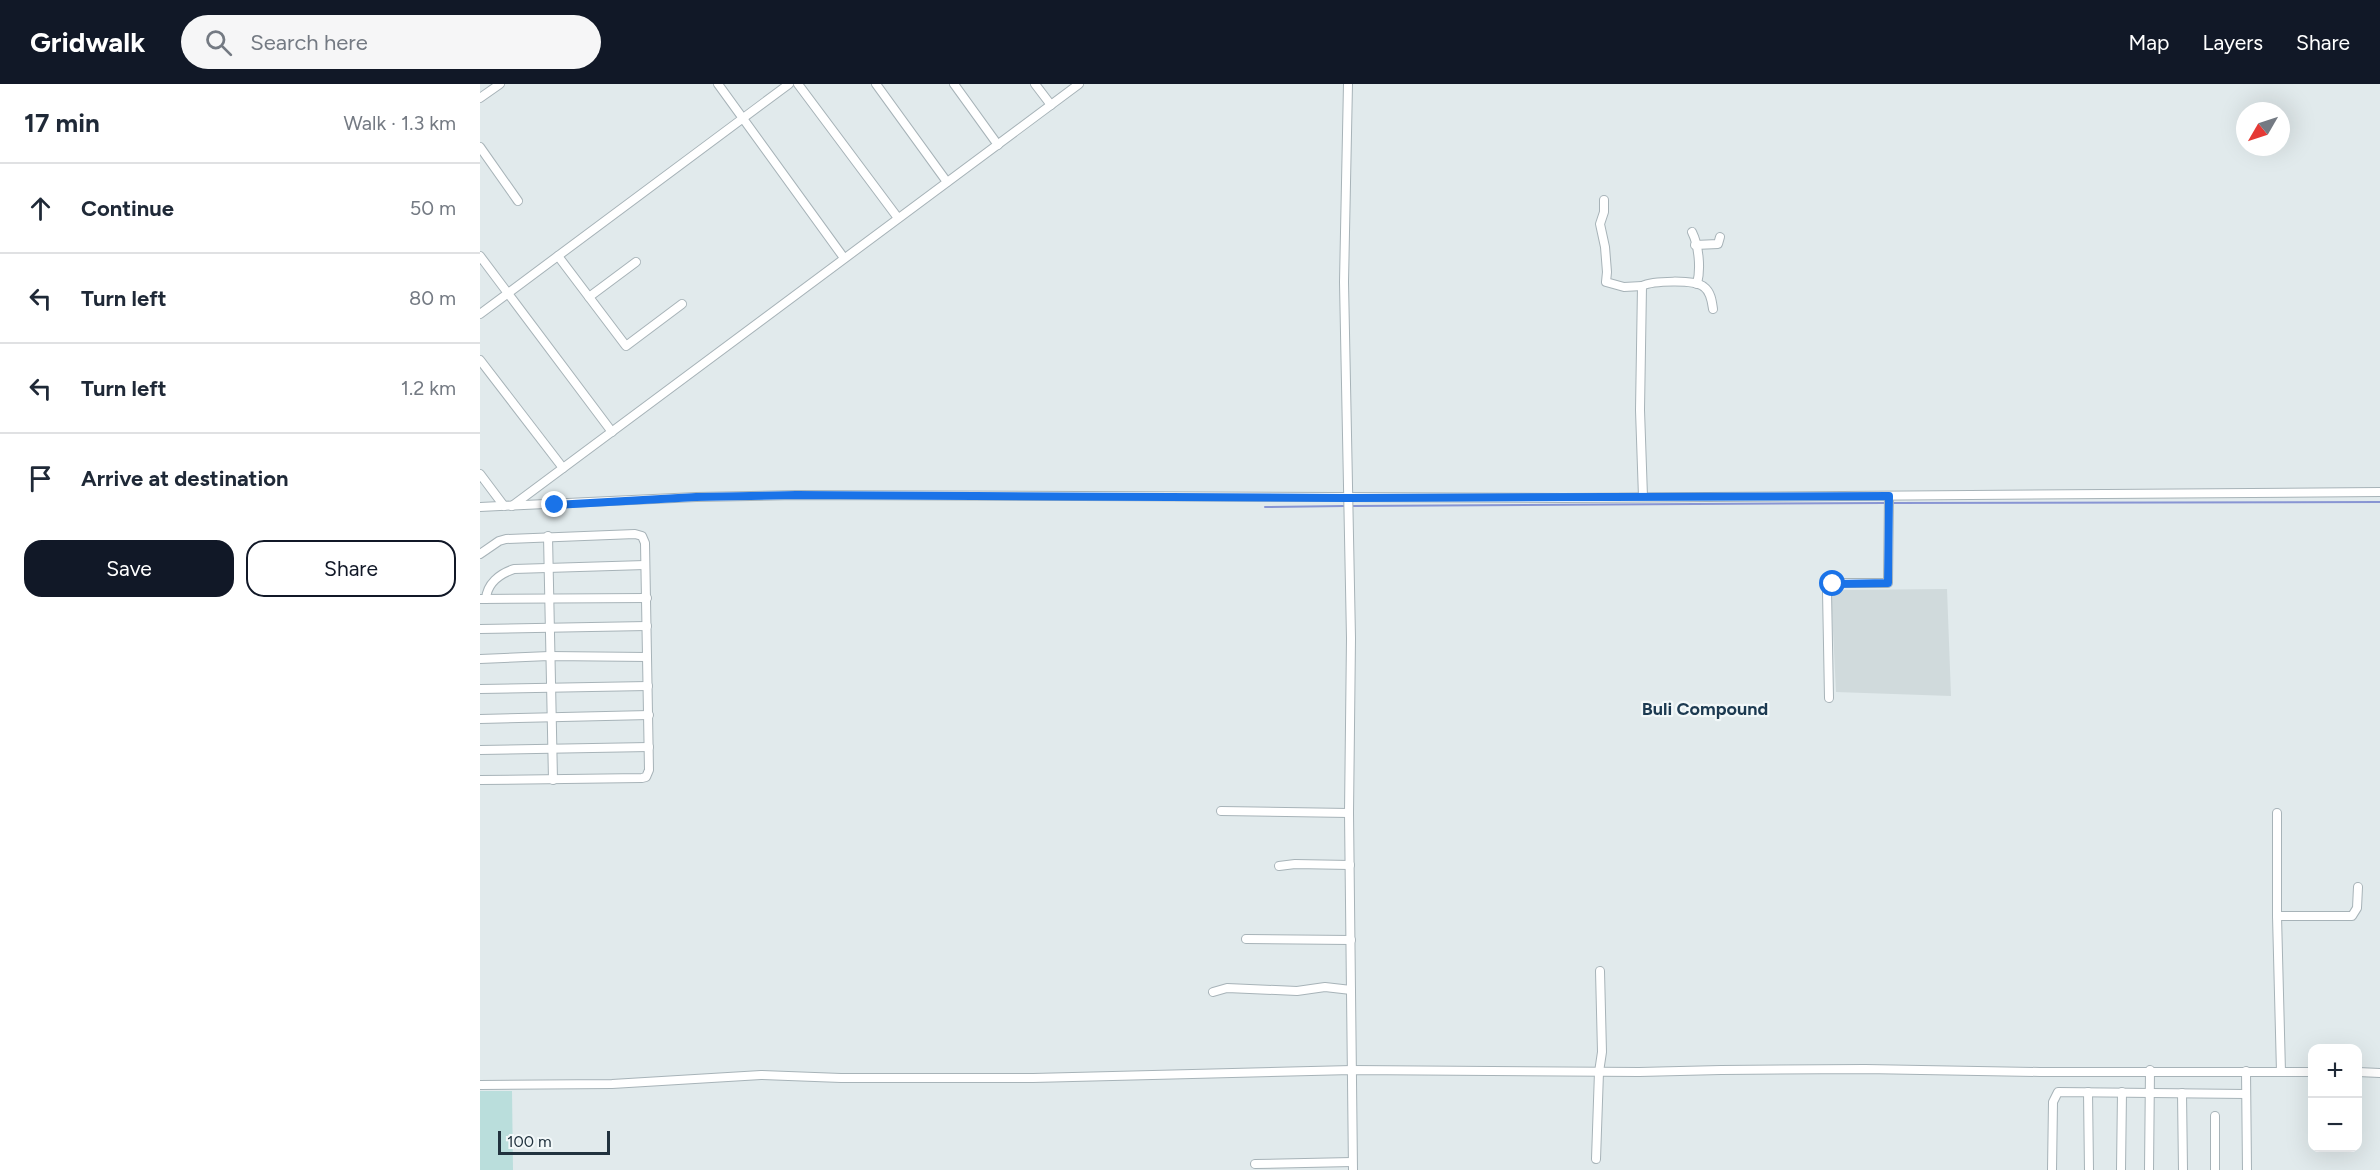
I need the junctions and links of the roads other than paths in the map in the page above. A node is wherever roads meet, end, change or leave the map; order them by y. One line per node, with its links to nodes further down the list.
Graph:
1 (500, 84): 10 (street)
2 (718, 84): 12 (street)
3 (789, 84): 12 (street)
4 (798, 84): 18 (street)
5 (876, 84): 15 (street)
6 (954, 84): 13 (street)
7 (1035, 84): 11 (street)
8 (1079, 84): 11 (street)
9 (1347, 84): 40 (street)
10 (480, 99)
11 (1051, 105): 13 (street)
12 (742, 118): 23 (street); 24 (street)
13 (998, 145): 15 (street)
14 (480, 147): 17 (street)
15 (947, 182): 18 (street)
16 (1604, 200): 27 (street)
17 (518, 201)
18 (898, 218): 24 (street)
19 (1692, 232): 21 (street)
20 (1720, 237): 21 (street)
21 (1695, 245): 26 (street)
22 (480, 256): 28 (street)
23 (558, 256): 28 (street); 29 (street)
24 (844, 258): 34 (street)
25 (636, 262): 29 (street)
26 (1697, 284): 27 (street); 31 (street)
27 (1642, 286): 39 (street)
28 (507, 294): 32 (street); 34 (street)
29 (589, 297): 30 (street)
30 (682, 304)
31 (1713, 309)
32 (480, 314)
33 (480, 360): 35 (street)
34 (612, 432): 35 (street)
35 (562, 468): 41 (street)
36 (480, 474): 41 (street)
37 (2380, 492): 38 (street)
38 (1889, 496): 39 (street); 59 (street)
39 (1643, 497): 40 (street)
40 (1349, 498): 41 (street); 69 (street)
41 (508, 506): 42 (street)
42 (480, 507)
43 (548, 536): 44 (street); 45 (street); 46 (street)
44 (480, 554)
45 (645, 565): 46 (street); 48 (street)
46 (548, 568): 47 (street); 49 (street)
47 (549, 598): 48 (street); 49 (street); 51 (street)
48 (647, 598): 50 (street)
49 (483, 599)
50 (647, 626): 51 (street); 54 (street)
51 (549, 627): 52 (street); 53 (street)
52 (480, 628)
53 (549, 656): 54 (street); 55 (street); 56 (street)
54 (647, 657): 57 (street)
55 (480, 659)
56 (551, 686): 57 (street); 58 (street); 61 (street)
57 (648, 686): 60 (street)
58 (480, 689)
59 (1829, 698)
60 (649, 716): 61 (street); 63 (street)
61 (552, 718): 62 (street); 64 (street)
62 (480, 719)
63 (649, 747): 64 (street); 67 (street)
64 (551, 748): 65 (street); 67 (street)
65 (480, 750)
66 (480, 780): 67 (street)
67 (553, 780)
68 (1221, 811): 69 (street)
69 (1349, 813): 71 (street)
70 (2277, 813): 74 (street)
71 (1350, 865): 72 (street); 76 (street)
72 (1279, 866)
73 (2358, 887): 74 (street)
74 (2277, 916): 83 (street)
75 (1246, 939): 76 (street)
76 (1351, 940): 78 (street)
77 (1600, 972): 84 (street)
78 (1351, 990): 79 (street); 81 (street)
79 (1213, 992)
80 (2150, 1070): 82 (street); 84 (street); 91 (street)
81 (1352, 1071): 84 (street); 88 (street); 97 (street)
82 (2246, 1071): 83 (street); 93 (street)
83 (2281, 1071): 85 (street)
84 (1599, 1072): 95 (street)
85 (2308, 1072)
86 (2362, 1072): 87 (street)
87 (2380, 1073)
88 (480, 1085)
89 (2088, 1092): 90 (street); 98 (street); 99 (street)
90 (2122, 1092): 91 (street); 100 (street)
91 (2150, 1093): 92 (street); 101 (street)
92 (2182, 1093): 93 (street); 102 (street)
93 (2246, 1094): 104 (street)
94 (2215, 1116): 103 (street)
95 (1596, 1160)
96 (1254, 1164): 97 (street)
97 (1353, 1166)
98 (2052, 1170)
99 (2089, 1170)
100 (2121, 1170)
101 (2149, 1170)
102 (2183, 1170)
103 (2215, 1170)
104 (2247, 1170)

